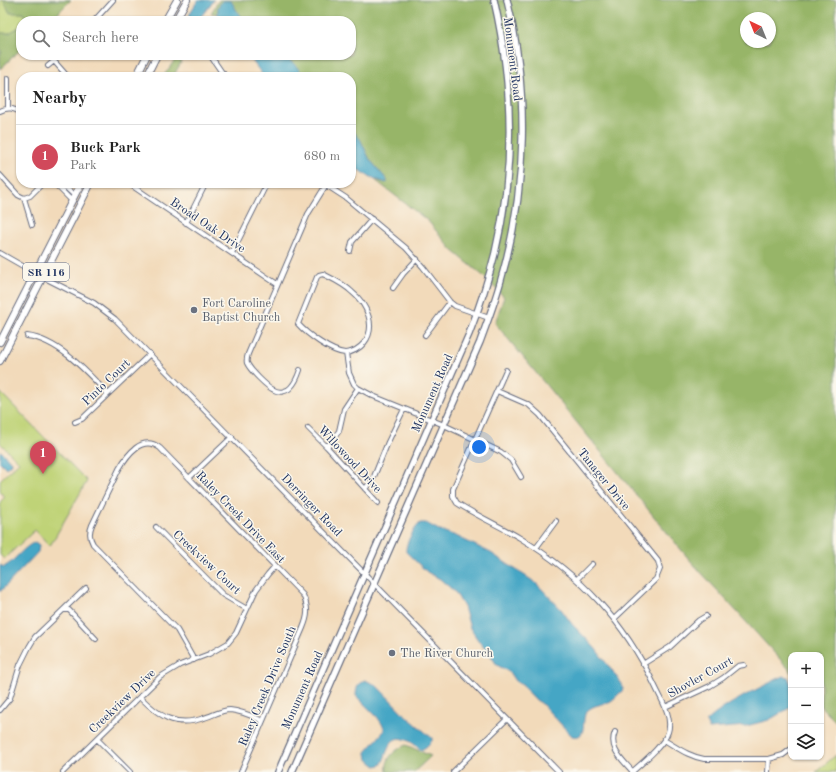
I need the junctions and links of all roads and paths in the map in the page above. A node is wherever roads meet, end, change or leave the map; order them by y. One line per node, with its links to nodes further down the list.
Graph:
1 (113, 0): 6 (street)
2 (177, 0): 7 (main road)
3 (187, 0): 8 (main road)
4 (494, 0): 47 (main road, Monument Road)
5 (507, 0): 48 (main road, Monument Road)
6 (99, 16)
7 (168, 16)
8 (178, 16)
9 (144, 60): 15 (main road)
10 (154, 60): 16 (main road)
11 (214, 60): 17 (street)
12 (54, 62): 13 (street); 14 (street)
13 (48, 66)
14 (63, 72)
15 (138, 72)
16 (148, 72)
17 (222, 72)
18 (8, 78): 19 (street)
19 (8, 108): 20 (street); 21 (street)
20 (0, 111)
21 (16, 111)
22 (0, 175): 33 (street)
23 (37, 188): 33 (street)
24 (60, 188): 34 (street)
25 (65, 188): 34 (street)
26 (78, 188): 34 (main road, SR 116)
27 (88, 188): 43 (main road, SR 116)
28 (135, 188): 36 (street, Broad Oak Drive)
29 (204, 188): 36 (street)
30 (264, 188): 40 (street)
31 (322, 188): 44 (street)
32 (330, 188): 35 (street)
33 (24, 198): 37 (street)
34 (73, 198): 42 (main road, SR 116)
35 (372, 219): 38 (street); 41 (street)
36 (186, 223): 40 (street, Broad Oak Drive)
37 (32, 225)
38 (350, 251)
39 (0, 253): 42 (street, Derringer Road)
40 (232, 253): 44 (street, Broad Oak Drive)
41 (416, 259): 45 (street); 46 (street)
42 (35, 273): 43 (street, Derringer Road); 51 (main road, SR 116)
43 (43, 277): 53 (street, Derringer Road); 54 (main road, SR 116)
44 (277, 284): 55 (street)
45 (393, 288)
46 (450, 302): 47 (street); 50 (street)
47 (477, 314): 48 (street); 61 (main road, Monument Road)
48 (489, 318): 63 (main road, Monument Road)
49 (27, 336): 59 (street)
50 (424, 336)
51 (0, 342)
52 (346, 353): 52 (street); 57 (street)
53 (150, 354): 59 (street, Pinto Court); 65 (street, Derringer Road)
54 (0, 361)
55 (300, 370)
56 (506, 370): 58 (street)
57 (358, 388): 60 (street); 67 (street)
58 (497, 391): 66 (street); 85 (street, Tanager Drive)
59 (108, 394): 62 (street, Pinto Court)
60 (404, 409): 61 (street); 70 (street)
61 (432, 421): 63 (street); 77 (main road, Monument Road)
62 (75, 422)
63 (444, 425): 66 (street); 79 (main road, Monument Road)
64 (308, 428): 67 (street, Willowood Drive)
65 (232, 437): 69 (street); 77 (street, Derringer Road)
66 (475, 441): 68 (street); 74 (street)
67 (327, 447): 70 (street, Willowood Drive)
68 (521, 477)
69 (189, 478): 76 (street, Raley Creek Drive East); 87 (street, Raley Creek Drive East)
70 (366, 489): 71 (street, Willowood Drive)
71 (378, 503)
72 (556, 521): 74 (street)
73 (156, 527): 82 (street, Creekview Court)
74 (536, 548): 78 (street)
75 (592, 564): 78 (street)
76 (275, 566): 81 (street, Raley Creek Drive East); 82 (street, Creekview Drive)
77 (365, 573): 79 (street, Derringer Road); 103 (main road, Monument Road)
78 (577, 579): 85 (street)
79 (375, 584): 93 (street, Derringer Road); 104 (main road, Monument Road)
80 (86, 588): 83 (street)
81 (308, 607): 94 (street, Raley Creek Drive South)
82 (247, 609): 87 (street, Creekview Drive)
83 (64, 610): 86 (street); 92 (street)
84 (706, 616): 88 (street)
85 (614, 619): 88 (street)
86 (96, 639)
87 (194, 660): 90 (street, Creekview Drive)
88 (643, 664): 91 (street)
89 (744, 665): 91 (street, Shovler Court)
90 (140, 697): 94 (street); 96 (street, Creekview Drive)
91 (665, 708): 97 (street)
92 (0, 710)
93 (507, 719): 105 (street); 106 (street, Derringer Road)
94 (263, 721): 102 (street, Raley Creek Drive South)
95 (614, 732): 107 (street)
96 (97, 739): 100 (street, Creekview Drive); 101 (street)
97 (664, 740): 99 (street); 107 (street)
98 (788, 751): 99 (street)
99 (769, 759): 108 (street)
100 (63, 772)
101 (130, 772)
102 (241, 772)
103 (278, 772)
104 (292, 772)
105 (453, 772)
106 (559, 772)
107 (633, 772)
108 (768, 772)

